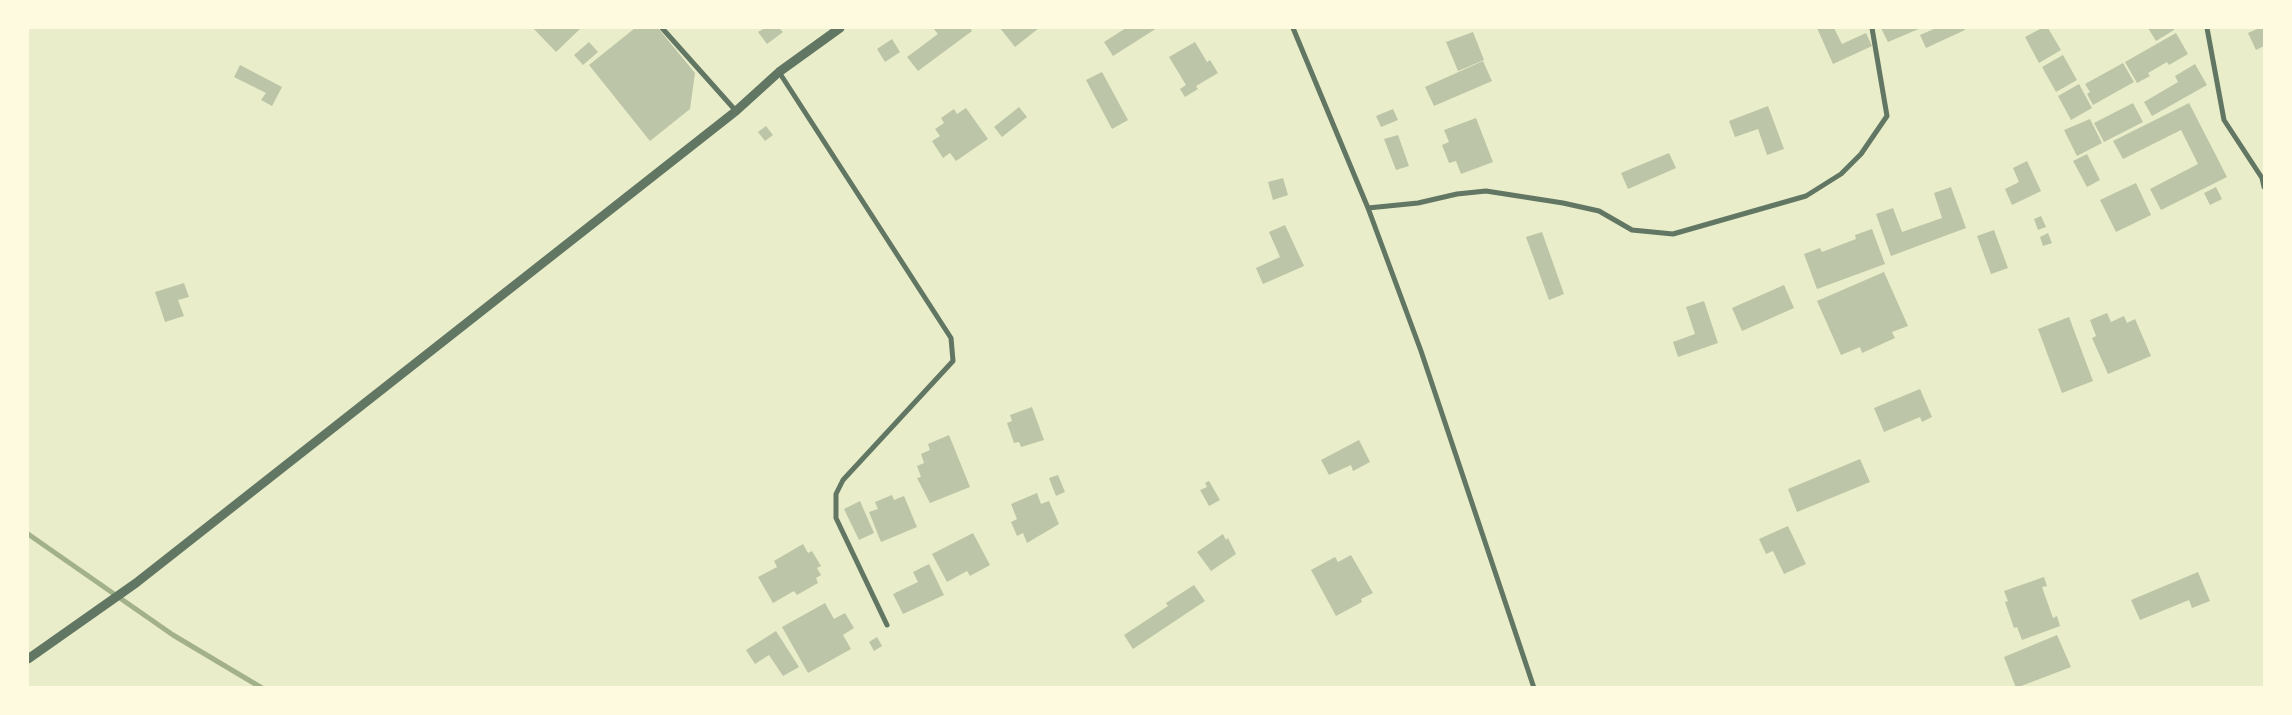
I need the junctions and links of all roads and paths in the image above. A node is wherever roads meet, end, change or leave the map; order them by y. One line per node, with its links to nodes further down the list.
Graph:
1 (662, 28): 7 (street)
2 (840, 28): 6 (street)
3 (1293, 28): 9 (street)
4 (1872, 28): 9 (street)
5 (2207, 28): 8 (street)
6 (779, 72): 7 (street); 10 (street)
7 (736, 111): 11 (street)
8 (2264, 187)
9 (1368, 208): 12 (street)
10 (887, 625)
11 (28, 659)
12 (1534, 688)

